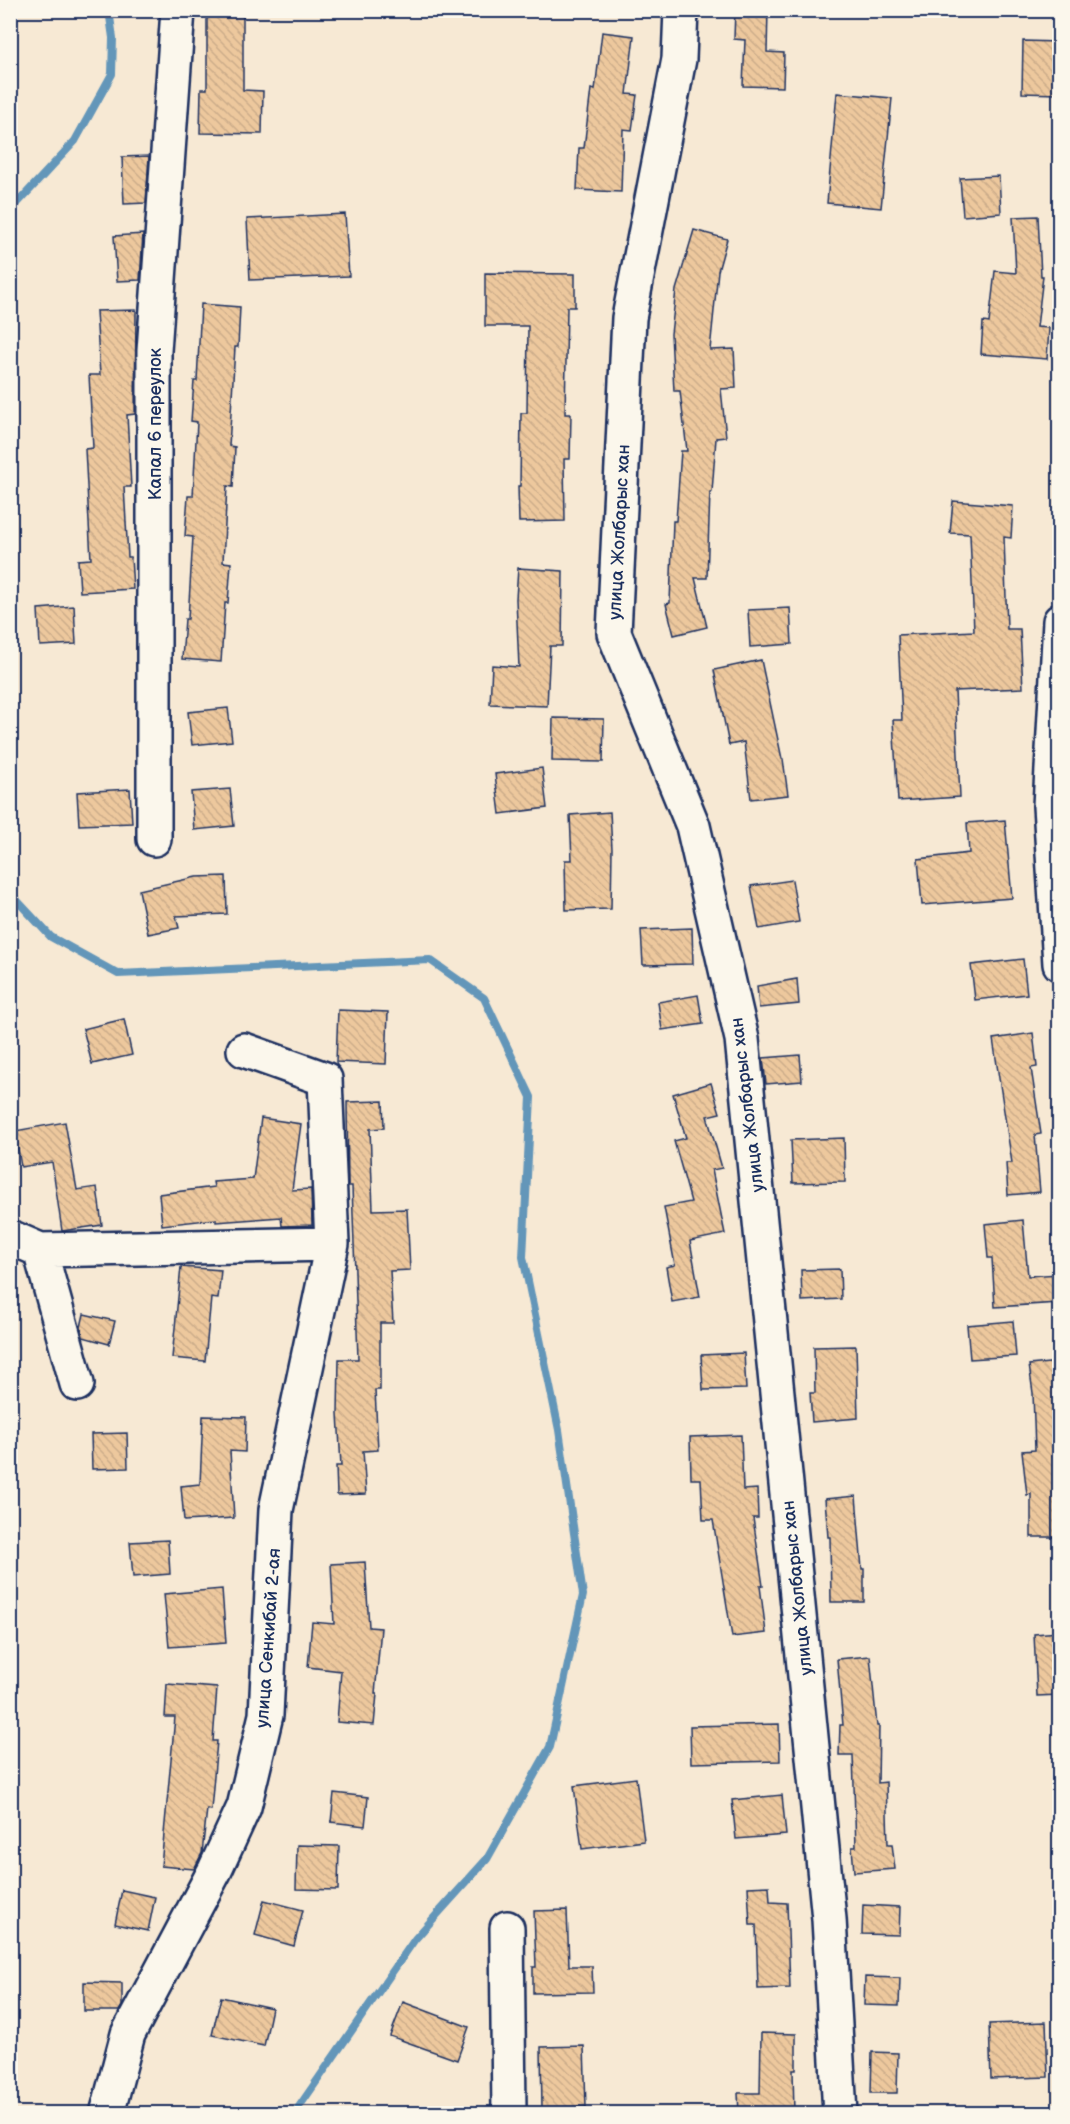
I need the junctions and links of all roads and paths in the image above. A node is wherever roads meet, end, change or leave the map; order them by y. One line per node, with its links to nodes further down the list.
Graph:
1 (178, 10): 4 (street, Капал 6 переулок)
2 (681, 10): 14 (street, улица Жолбарыс хан)
3 (1059, 621): 5 (street)
4 (154, 839)
5 (1059, 964)
6 (244, 1050): 8 (street, улица Сенкибай 2-ая)
7 (10, 1237): 9 (street)
8 (332, 1244): 9 (street); 12 (street, улица Сенкибай 2-ая)
9 (40, 1250): 10 (street)
10 (76, 1384)
11 (507, 1928): 13 (street)
12 (107, 2114)
13 (509, 2114)
14 (840, 2114)

